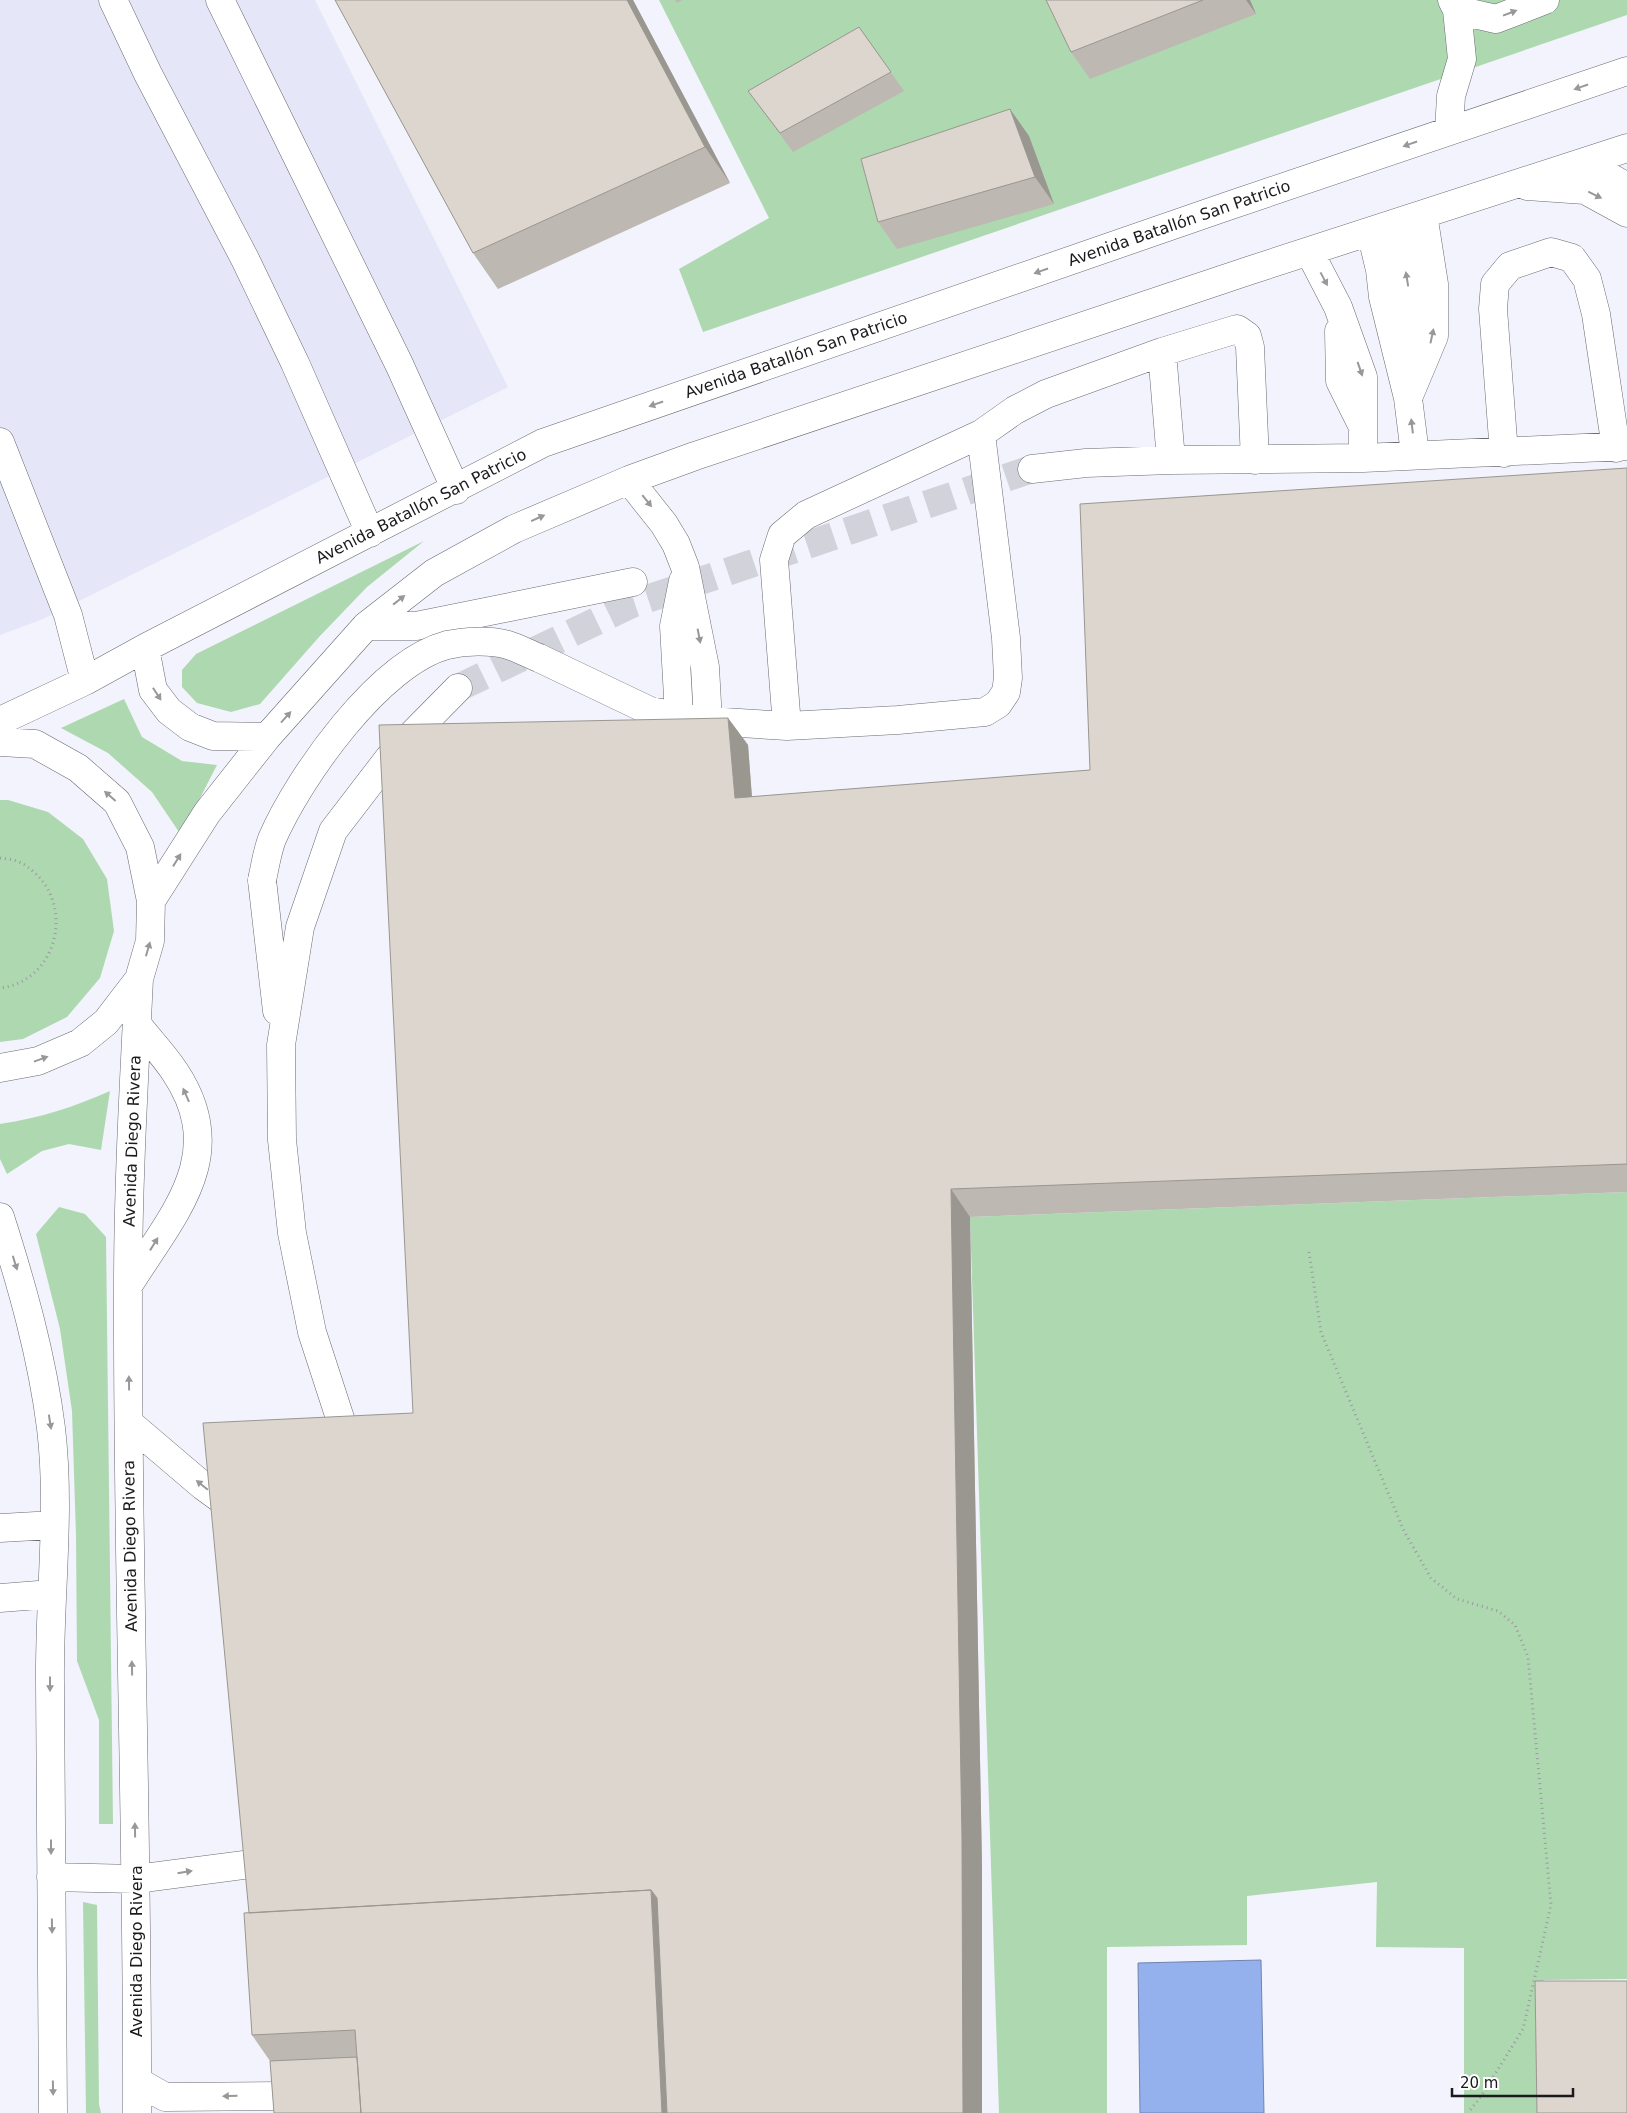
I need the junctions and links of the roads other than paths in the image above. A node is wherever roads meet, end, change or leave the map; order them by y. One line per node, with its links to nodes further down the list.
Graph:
1 (113, 0): 28 (street)
2 (220, 0): 27 (street)
3 (1545, 0): 4 (street, one-way to 3)
4 (1455, 5): 6 (street)
5 (1627, 71): 6 (street, Avenida Batallón San Patricio, one-way to 6)
6 (1449, 131): 27 (street, Avenida Batallón San Patricio, one-way to 27)
7 (1627, 148): 8 (street)
8 (1547, 174): 9 (street); 10 (street)
9 (1512, 186): 11 (street, one-way to 11); 12 (street)
10 (1627, 187)
11 (1627, 213)
12 (1411, 219): 13 (street); 16 (street, one-way to 12)
13 (1371, 232): 14 (street); 16 (street)
14 (1309, 251): 22 (street, one-way to 22); 26 (street)
15 (1162, 352): 17 (street); 23 (street); 24 (street)
16 (1408, 398): 21 (street, one-way to 16)
17 (981, 434): 38 (street); 38 (street)
18 (0, 442): 33 (street)
19 (1622, 447): 20 (street); 20 (street)
20 (1504, 453): 21 (street)
21 (1415, 454): 22 (street)
22 (1363, 458): 24 (street)
23 (1171, 460): 24 (street); 25 (street)
24 (1255, 460)
25 (1032, 469)
26 (629, 480): 29 (street, one-way to 29); 31 (street, one-way to 26)
27 (456, 490): 28 (street, Avenida Batallón San Patricio)
28 (370, 533): 32 (street, Avenida Batallón San Patricio)
29 (685, 567): 35 (street); 36 (street, one-way to 36)
30 (633, 582): 31 (street)
31 (366, 626): 39 (street, one-way to 31)
32 (145, 648): 33 (street, Avenida Batallón San Patricio); 39 (street, one-way to 39)
33 (85, 681): 37 (street, Avenida Batallón San Patricio)
34 (458, 688): 44 (street)
35 (679, 715): 36 (street); 44 (street, bridge)
36 (708, 720): 38 (street)
37 (0, 721)
38 (787, 726)
39 (267, 737): 41 (street, one-way to 39)
40 (0, 742): 41 (street, one-way to 40)
41 (151, 901): 42 (street, one-way to 41)
42 (139, 979): 43 (street, Avenida Diego Rivera); 45 (street, one-way to 42)
43 (137, 1024): 47 (street, Avenida Diego Rivera); 47 (street, one-way to 43)
44 (281, 1045): 49 (street)
45 (0, 1068)
46 (0, 1217): 50 (street, one-way to 50)
47 (128, 1286): 48 (street, Avenida Diego Rivera, one-way to 47)
48 (129, 1423): 51 (street, one-way to 48); 57 (street, Avenida Diego Rivera, one-way to 48)
49 (359, 1473)
50 (54, 1525): 52 (street); 53 (street)
51 (259, 1525)
52 (0, 1528)
53 (51, 1594): 54 (street); 56 (street, one-way to 56)
54 (0, 1598)
55 (305, 1857): 57 (street, one-way to 55)
56 (51, 1877): 57 (street); 60 (street, one-way to 60)
57 (136, 1879): 58 (street, Avenida Diego Rivera)
58 (137, 2081): 59 (street, one-way to 58); 61 (street, Avenida Diego Rivera)
59 (279, 2096)
60 (53, 2113)
61 (137, 2113)

